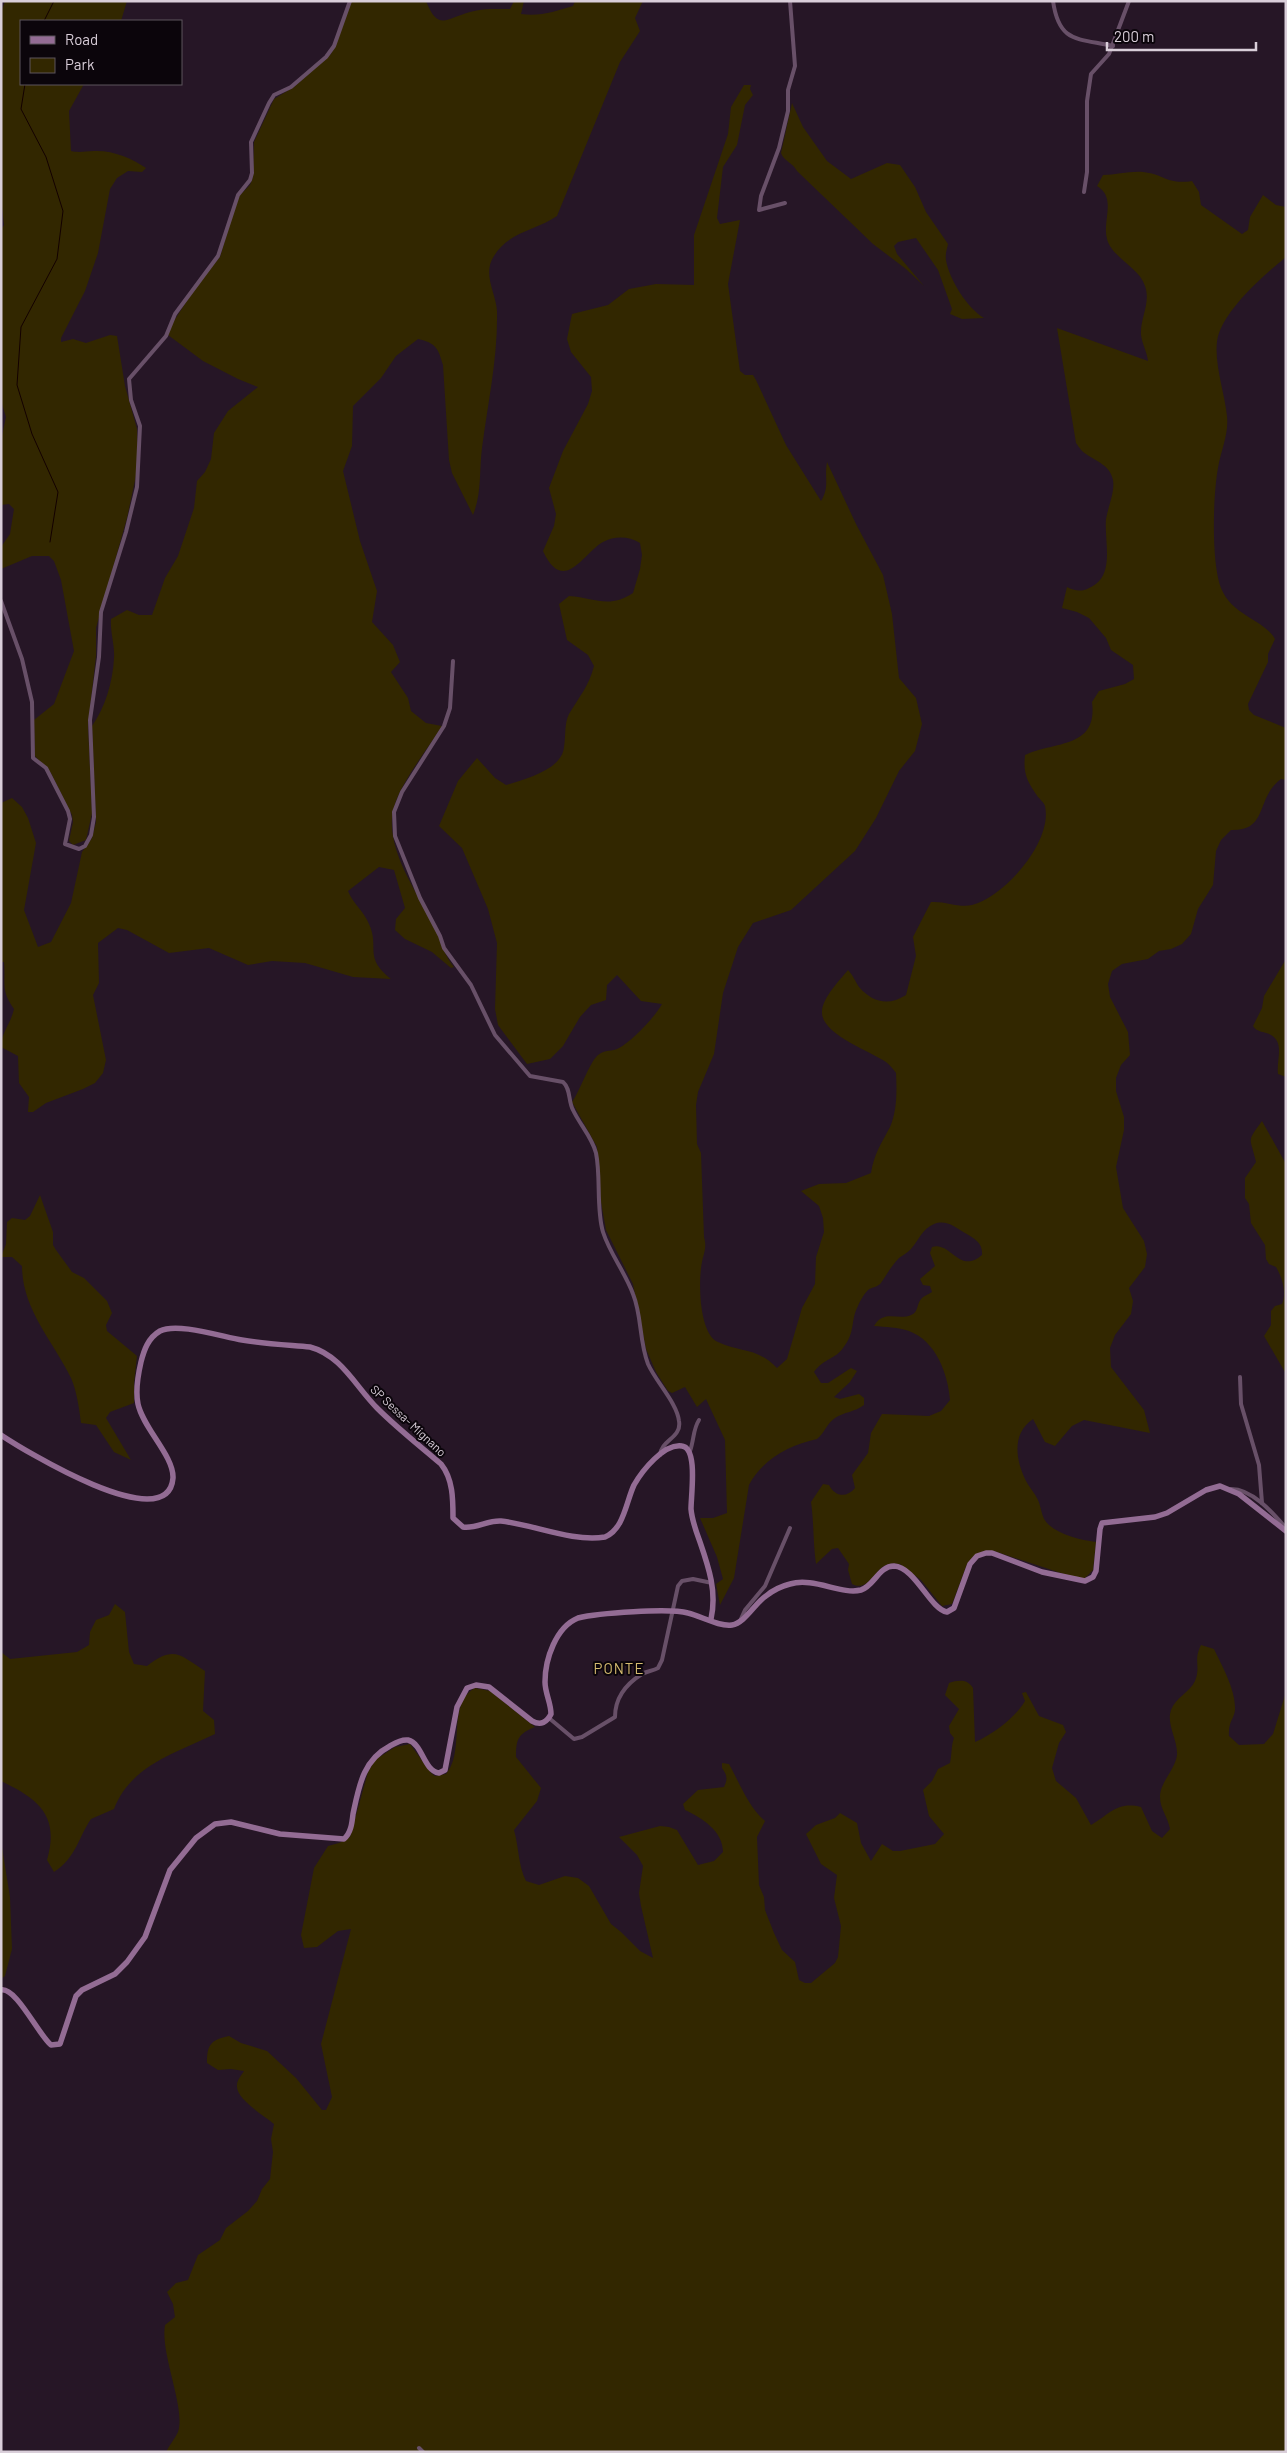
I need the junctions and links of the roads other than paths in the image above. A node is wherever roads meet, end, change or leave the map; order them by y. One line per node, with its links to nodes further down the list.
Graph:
1 (350, 1): 8 (street)
2 (790, 1): 7 (street)
3 (1053, 1): 5 (street)
4 (1129, 1): 5 (street)
5 (1113, 46): 6 (street)
6 (1084, 192)
7 (785, 203)
8 (1, 601)
9 (453, 661): 14 (street)
10 (1240, 1377): 16 (street)
11 (699, 1420): 13 (street)
12 (1, 1434): 14 (street, SP Sessa- Mignano)
13 (690, 1451): 14 (street, SP Sessa- Mignano); 19 (street)
14 (660, 1455)
15 (1230, 1489): 16 (street); 18 (street); 22 (street)
16 (1262, 1503): 18 (street)
17 (790, 1528): 22 (street)
18 (1286, 1530)
19 (712, 1583): 20 (street); 21 (street)
20 (673, 1611): 21 (street); 23 (street); 23 (street)
21 (711, 1620): 22 (street)
22 (740, 1621)
23 (549, 1718): 24 (street)
24 (1, 1990)
25 (419, 2448): 26 (street)
26 (423, 2452)

